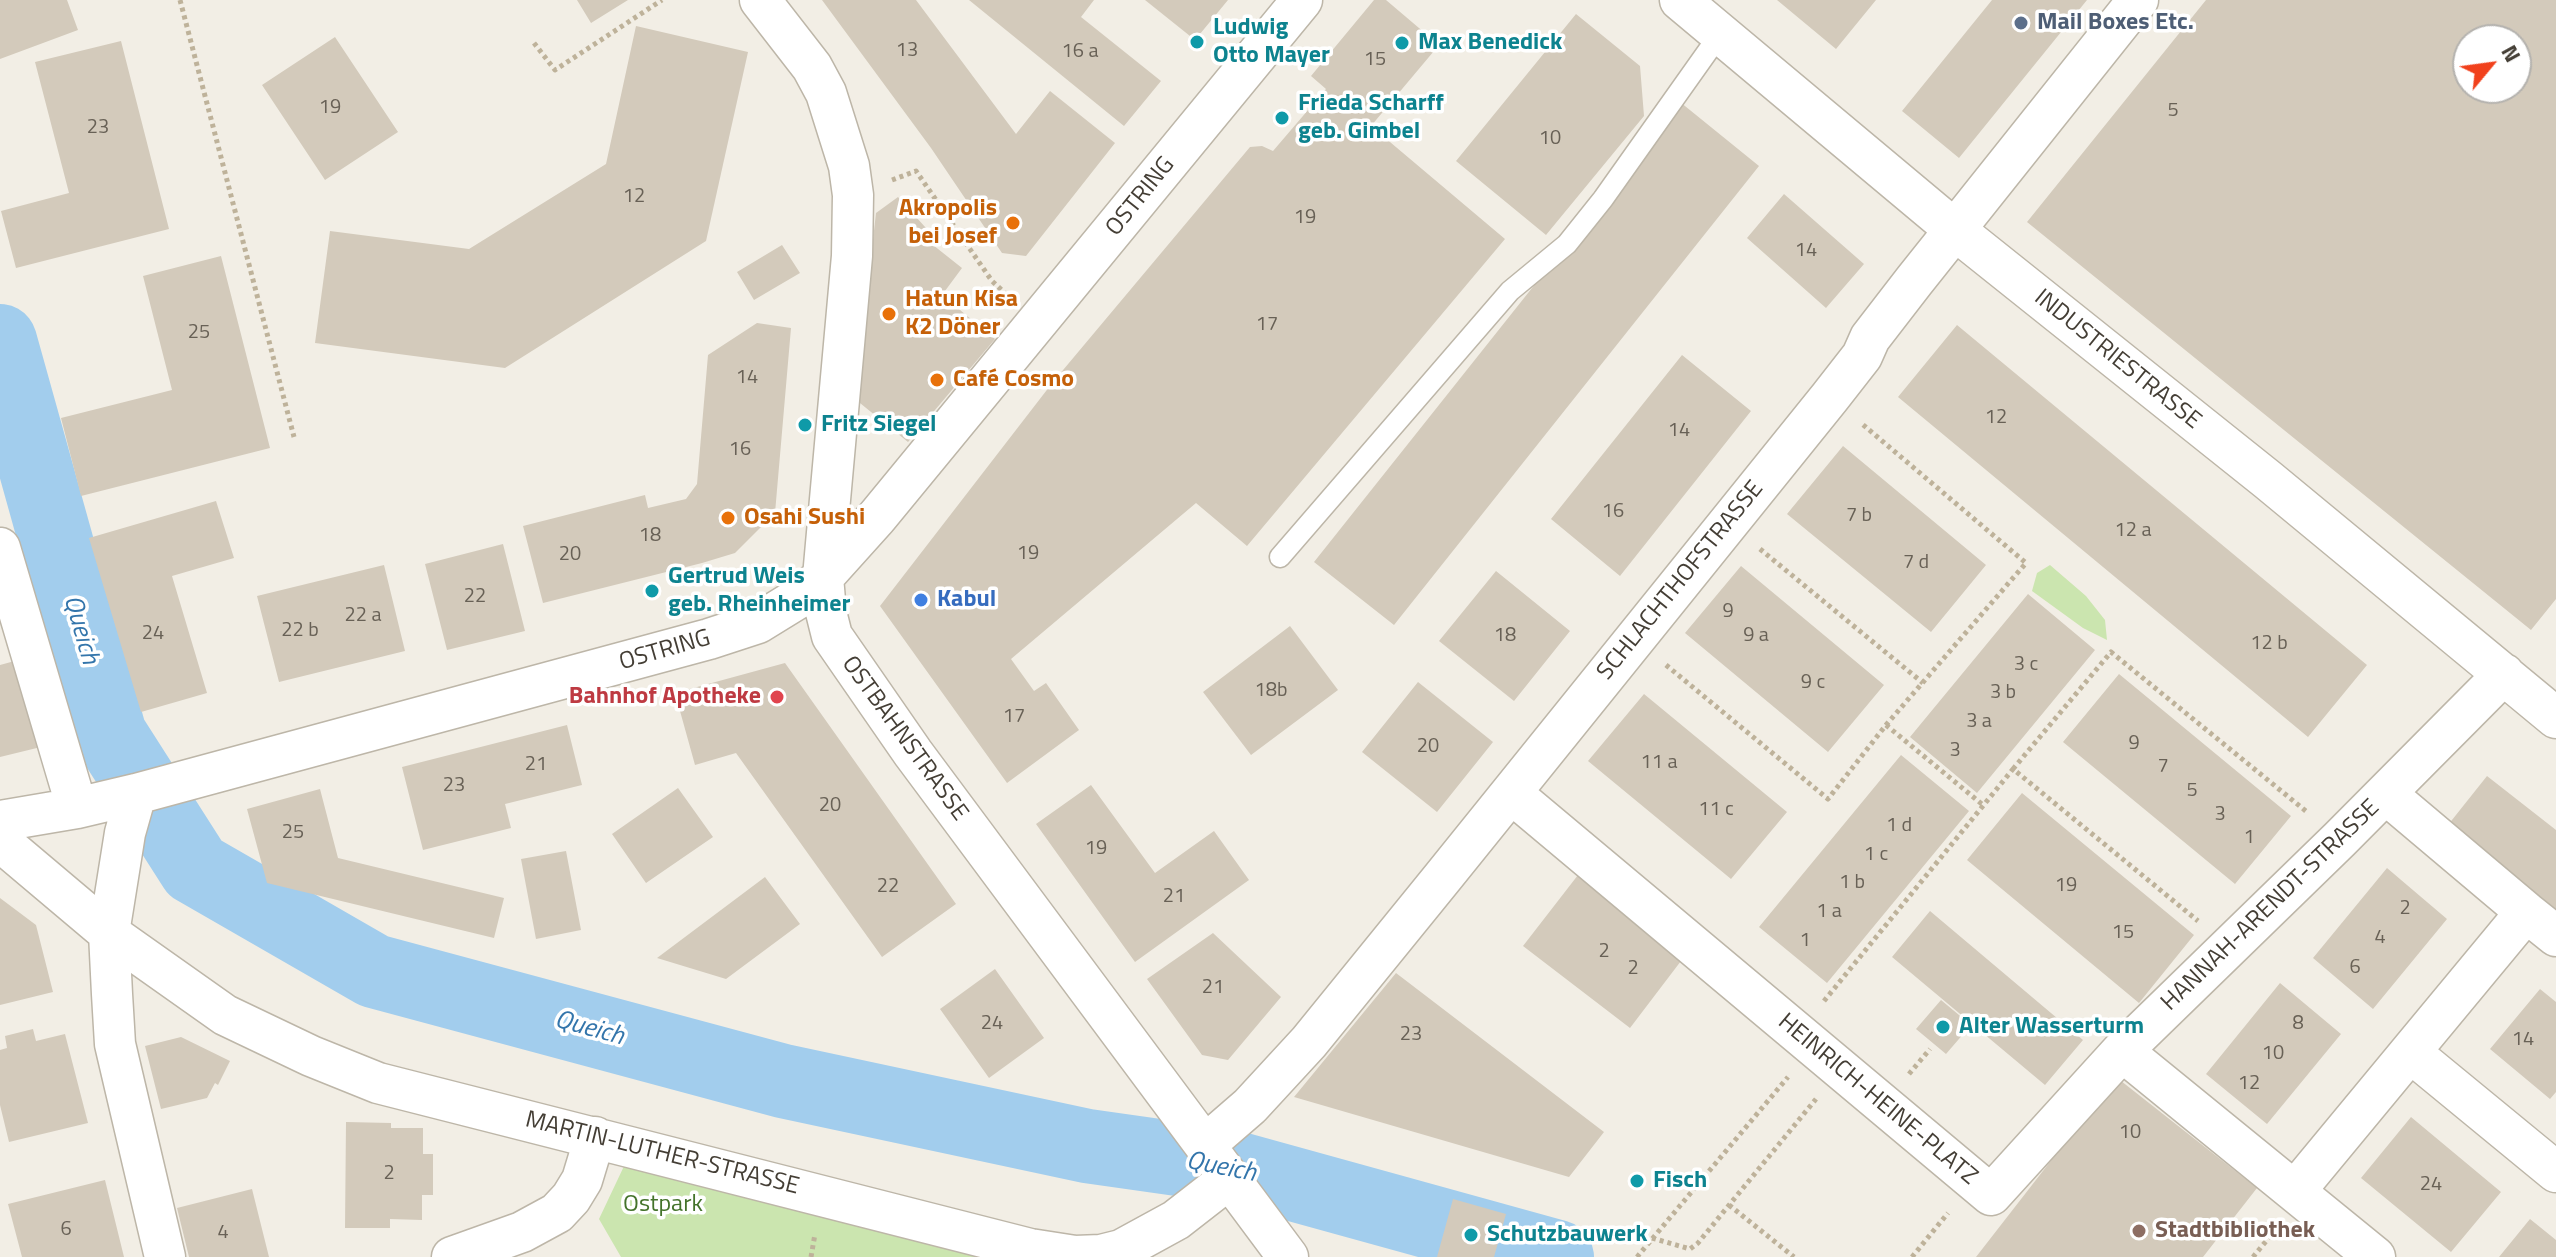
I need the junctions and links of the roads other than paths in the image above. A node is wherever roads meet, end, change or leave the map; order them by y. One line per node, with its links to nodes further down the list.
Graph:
1 (760, 0): 9 (street, OSTBAHNSTRASSE)
2 (1302, 0): 9 (street, OSTRING)
3 (1680, 0): 5 (street, INDUSTRIESTRASSE)
4 (2138, 0): 6 (street, SCHLACHTHOFSTRASSE)
5 (1720, 34): 6 (street, INDUSTRIESTRASSE); 8 (lane)
6 (1955, 230): 10 (street, INDUSTRIESTRASSE); 12 (street, SCHLACHTHOFSTRASSE)
7 (0, 548): 14 (street)
8 (1280, 557)
9 (823, 577): 14 (street, OSTRING); 22 (street, OSTBAHNSTRASSE)
10 (2504, 674): 11 (street, INDUSTRIESTRASSE); 13 (street, HANNAH-ARENDT-STRASSE)
11 (2549, 698)
12 (1511, 793): 19 (street, HEINRICH-HEINE-PLATZ); 22 (street, SCHLACHTHOFSTRASSE)
13 (2386, 794): 17 (street, HANNAH-ARENDT-STRASSE); 19 (street, HANNAH-ARENDT-STRASSE)
14 (107, 801): 15 (street, OSTRING); 18 (street)
15 (0, 821)
16 (0, 841): 18 (street, MARTIN-LUTHER-STRASSE)
17 (2541, 924): 20 (street, HANNAH-ARENDT-STRASSE)
18 (109, 933): 21 (street, MARTIN-LUTHER-STRASSE); 28 (street)
19 (2122, 1051): 25 (street)
20 (2410, 1052): 23 (street); 25 (street, HANNAH-ARENDT-STRASSE)
21 (595, 1137): 24 (street, MARTIN-LUTHER-STRASSE); 27 (street)
22 (1205, 1145): 24 (street, OSTBAHNSTRASSE)
23 (2556, 1172)
24 (1230, 1178): 26 (street, OSTBAHNSTRASSE)
25 (2295, 1191): 29 (street)
26 (1284, 1251)
27 (477, 1253)
28 (165, 1257)
29 (2375, 1257)

